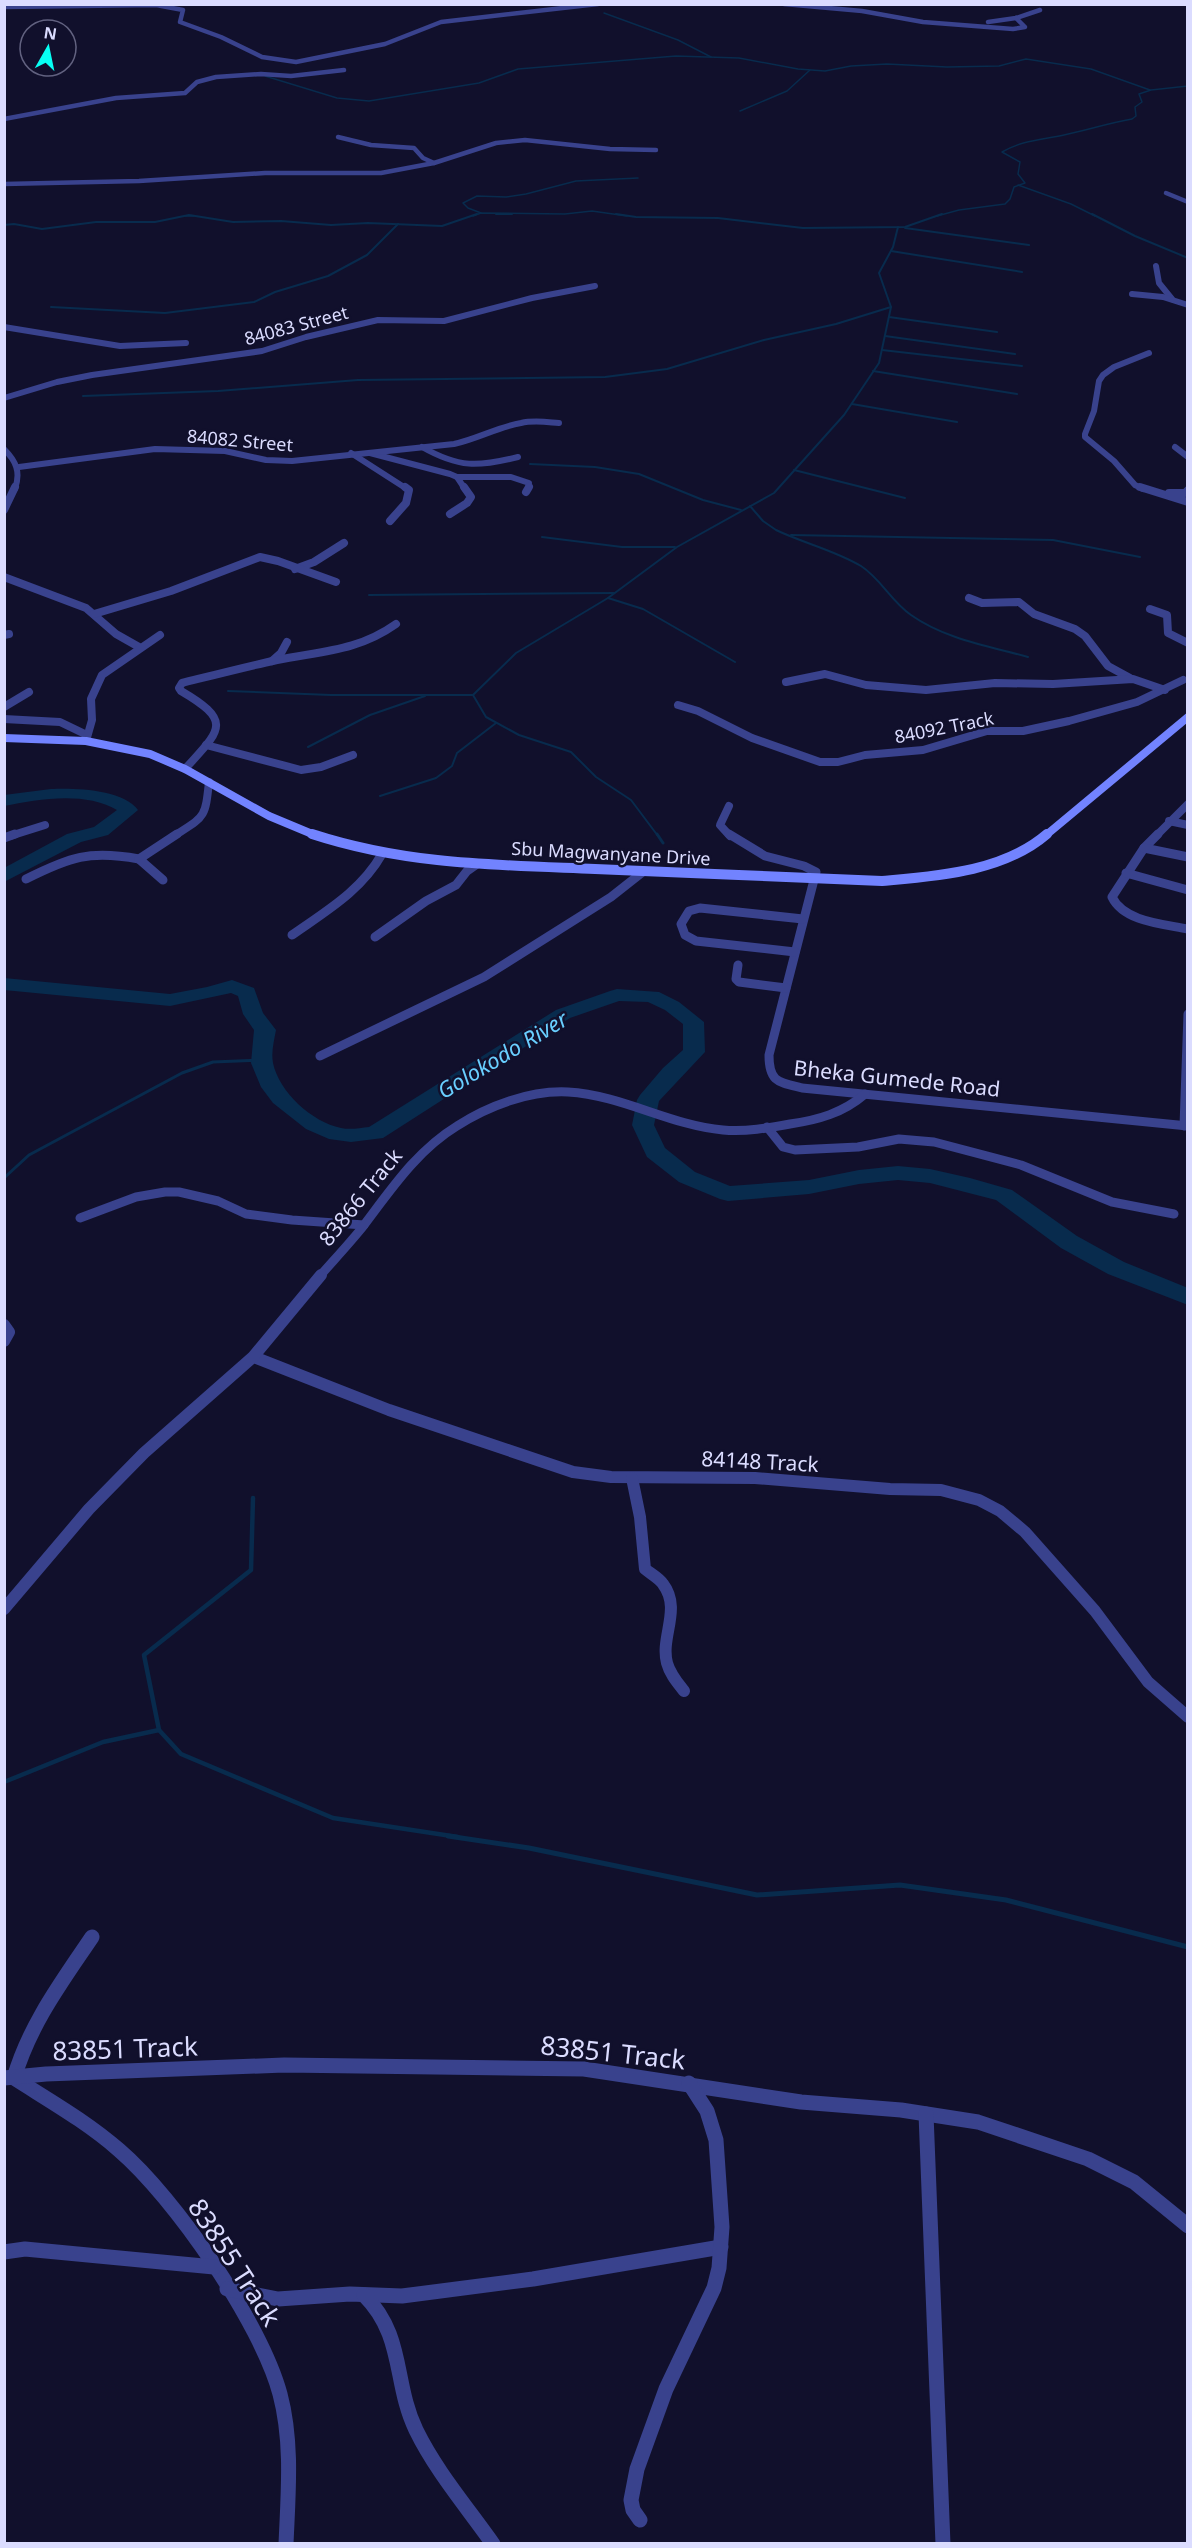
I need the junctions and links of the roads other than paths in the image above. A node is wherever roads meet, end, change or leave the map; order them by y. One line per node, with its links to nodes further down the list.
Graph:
1 (598, 4): 3 (street)
2 (784, 4): 5 (street)
3 (4, 7)
4 (1040, 10): 7 (street)
5 (883, 14): 6 (street); 8 (street)
6 (909, 14)
7 (1016, 18): 8 (street); 8 (street)
8 (958, 25)
9 (344, 70): 10 (street)
10 (4, 120)
11 (338, 137): 13 (street)
12 (656, 150): 13 (street)
13 (434, 164): 14 (street)
14 (4, 184)
15 (1166, 193): 16 (street)
16 (1188, 202)
17 (1156, 267): 20 (street)
18 (595, 286): 25 (street, 84083 Street)
19 (1131, 294): 20 (street)
20 (1172, 299): 21 (street)
21 (1188, 304)
22 (4, 327): 23 (street)
23 (186, 344)
24 (1149, 353): 38 (street)
25 (4, 398)
26 (559, 423): 27 (street, 84082 Street)
27 (422, 447): 30 (street, 84082 Street); 32 (street)
28 (1175, 447): 33 (street)
29 (4, 449): 34 (street)
30 (364, 452): 31 (street, 84082 Street); 35 (street)
31 (351, 453): 34 (street, 84082 Street); 42 (street)
32 (518, 457)
33 (1188, 457)
34 (19, 467): 40 (street)
35 (457, 477): 37 (street); 41 (street)
36 (1188, 490): 38 (street)
37 (526, 492)
38 (1154, 493): 39 (street)
39 (1188, 502)
40 (4, 510)
41 (450, 514)
42 (390, 521)
43 (344, 543): 44 (street)
44 (295, 569): 46 (street); 49 (street)
45 (4, 577): 49 (street)
46 (336, 582)
47 (969, 598): 56 (street)
48 (1150, 609): 53 (street)
49 (94, 614): 54 (street)
50 (396, 624): 55 (street)
51 (160, 635): 54 (street)
52 (287, 642): 55 (street)
53 (1188, 643)
54 (139, 647): 66 (street)
55 (270, 662): 67 (street)
56 (1133, 679): 58 (street); 59 (street)
57 (1186, 680): 59 (street, 84092 Track)
58 (786, 681)
59 (1165, 690): 61 (street, 84092 Track)
60 (29, 692): 62 (street)
61 (678, 705)
62 (4, 707)
63 (1188, 717): 86 (main road, Sbu Magwanyane Drive)
64 (4, 719): 66 (street)
65 (4, 738): 66 (main road, Sbu Magwanyane Drive)
66 (86, 738): 69 (main road, Sbu Magwanyane Drive)
67 (206, 745): 68 (street); 69 (street)
68 (352, 754)
69 (185, 769): 70 (main road, Sbu Magwanyane Drive)
70 (209, 782): 78 (main road, Sbu Magwanyane Drive); 80 (street)
71 (1188, 804): 73 (street)
72 (729, 806): 86 (street)
73 (1169, 821): 75 (street); 77 (street)
74 (45, 825): 76 (street)
75 (1188, 825)
76 (4, 838)
77 (1143, 848): 79 (street); 83 (street)
78 (382, 854): 81 (main road, Sbu Magwanyane Drive); 90 (street)
79 (1188, 857)
80 (139, 859): 84 (street); 85 (street)
81 (477, 864): 82 (main road, Sbu Magwanyane Drive); 91 (street)
82 (644, 872): 86 (main road, Sbu Magwanyane Drive); 96 (street)
83 (1126, 873): 87 (street); 89 (street)
84 (26, 879)
85 (163, 880)
86 (815, 880): 88 (street, Bheka Gumede Road)
87 (1188, 890)
88 (803, 919): 92 (street, Bheka Gumede Road); 92 (street)
89 (1188, 929)
90 (292, 935)
91 (375, 937)
92 (795, 952): 94 (street, Bheka Gumede Road)
93 (738, 965): 94 (street)
94 (786, 988): 97 (street, Bheka Gumede Road)
95 (1188, 1014): 98 (street)
96 (320, 1056)
97 (865, 1094): 98 (street, Bheka Gumede Road); 99 (street, 83866 Track)
98 (1186, 1126)
99 (767, 1127): 100 (street); 102 (street, 83866 Track)
100 (1173, 1214)
101 (80, 1218): 102 (street)
102 (364, 1225): 105 (street, 83866 Track)
103 (4, 1325): 104 (street)
104 (4, 1341)
105 (254, 1357): 106 (street, 84148 Track); 107 (street, 83866 Track)
106 (632, 1478): 108 (street); 109 (street, 84148 Track)
107 (4, 1609)
108 (684, 1691)
109 (1188, 1717)
110 (92, 1937): 111 (street)
111 (9, 2078): 112 (street, 83851 Track); 117 (street, 83855 Track)
112 (689, 2083): 113 (street, 83851 Track); 115 (street)
113 (926, 2114): 114 (street, 83851 Track); 123 (street)
114 (1188, 2226)
115 (721, 2247): 119 (street); 120 (street)
116 (4, 2252): 117 (street)
117 (214, 2267): 118 (street, 83855 Track)
118 (227, 2289): 119 (street); 121 (street, 83855 Track)
119 (364, 2295): 122 (street)
120 (640, 2520)
121 (286, 2544)
122 (493, 2544)
123 (943, 2544)

